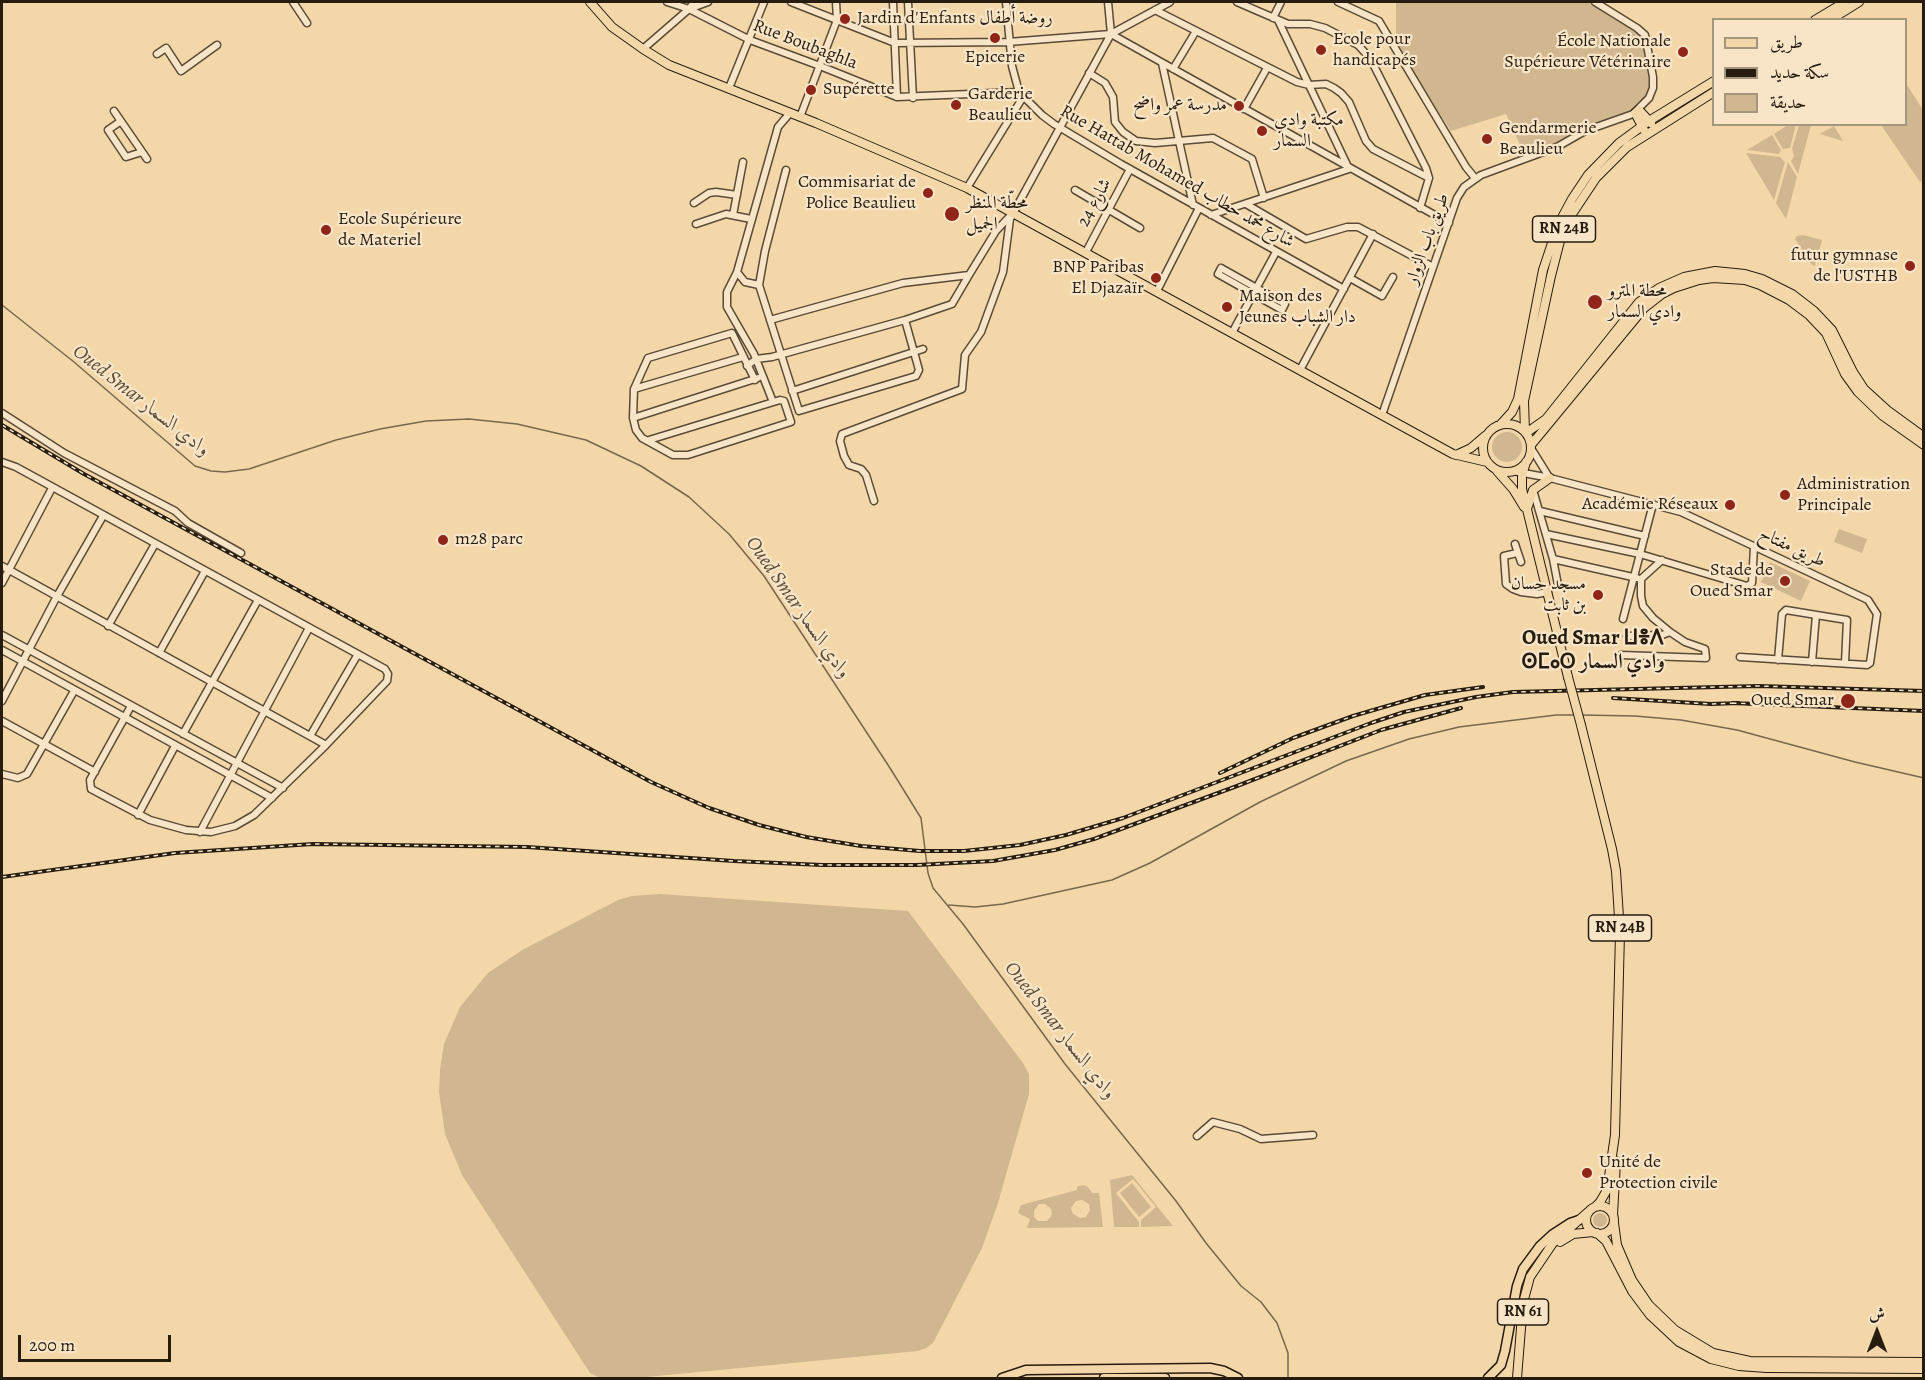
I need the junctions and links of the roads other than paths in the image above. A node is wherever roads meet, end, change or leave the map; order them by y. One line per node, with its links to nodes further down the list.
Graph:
1 (293, 2): 26 (street)
2 (590, 2): 34 (main road)
3 (667, 2): 20 (street, Rue Boubaghla)
4 (694, 2): 20 (street)
5 (708, 2): 20 (street)
6 (764, 2): 29 (street)
7 (791, 2): 25 (street)
8 (836, 2): 25 (street)
9 (893, 2): 31 (street)
10 (908, 2): 32 (street)
11 (1006, 2): 30 (street)
12 (1108, 2): 28 (street)
13 (1170, 2): 21 (street)
14 (1237, 2): 24 (street)
15 (1281, 2): 24 (street)
16 (1338, 2): 66 (street)
17 (1595, 2): 50 (street)
18 (1845, 2): 22 (main road)
19 (1859, 2): 23 (main road)
20 (689, 9): 29 (street, Rue Boubaghla); 34 (street)
21 (1155, 10): 27 (street); 28 (street)
22 (1818, 18)
23 (1833, 18)
24 (1276, 19): 42 (street); 65 (street)
25 (837, 20): 31 (street); 37 (street)
26 (307, 23)
27 (1196, 31): 38 (street); 39 (street)
28 (1111, 33): 30 (street); 36 (street); 40 (street)
29 (750, 40): 37 (street, Rue Boubaghla); 43 (street)
30 (1008, 42): 32 (street); 45 (street)
31 (895, 44): 32 (street); 46 (street)
32 (910, 44): 47 (street)
33 (217, 45): 35 (street)
34 (643, 49): 43 (main road)
35 (157, 54)
36 (1162, 63): 39 (street); 58 (street)
37 (820, 66): 46 (street, Rue Boubaghla); 52 (street)
38 (1267, 68): 42 (street); 48 (street)
39 (1173, 69): 48 (street)
40 (1089, 73): 56 (street); 58 (street)
41 (1712, 82): 54 (main road)
42 (1309, 85): 63 (street); 65 (street)
43 (729, 88): 51 (main road)
44 (1712, 93): 57 (main road, RN 24B)
45 (1021, 95): 47 (street, Rue Boubaghla); 56 (street, Rue Hattab Mohamed شارع محمد حطاب); 67 (street)
46 (897, 97): 47 (street, Rue Boubaghla)
47 (913, 98)
48 (1244, 110): 63 (street)
49 (114, 111): 53 (street)
50 (1637, 111): 54 (main road); 55 (main road); 66 (street)
51 (790, 112): 52 (main road); 79 (street)
52 (800, 117): 67 (main road)
53 (121, 121): 59 (street); 59 (street)
54 (1649, 121): 55 (main road); 57 (main road)
55 (1641, 126): 57 (main road); 87 (main road)
56 (1060, 128): 62 (street, Rue Hattab Mohamed شارع محمد حطاب); 76 (street)
57 (1650, 131): 90 (main road, RN 24B)
58 (1180, 140): 70 (street); 73 (street)
59 (142, 152): 60 (street)
60 (147, 159)
61 (743, 162): 69 (street)
62 (1130, 169): 73 (street, Rue Hattab Mohamed شارع محمد حطاب); 75 (street, شارع 24)
63 (1349, 169): 70 (street); 74 (street)
64 (786, 170): 94 (street)
65 (1429, 178): 74 (street)
66 (1475, 178): 80 (street, طريق باب الزوار)
67 (967, 188): 76 (main road)
68 (1075, 190): 75 (street)
69 (737, 195): 71 (street); 77 (street)
70 (1264, 198): 72 (street)
71 (694, 203)
72 (1246, 204): 78 (street); 83 (street)
73 (1196, 207): 78 (street, Rue Hattab Mohamed شارع محمد حطاب); 96 (street)
74 (1420, 208): 80 (street)
75 (1108, 209): 82 (street); 84 (street, شارع 24)
76 (1013, 213): 84 (main road); 89 (street); 134 (street)
77 (733, 215): 79 (street); 81 (street)
78 (1211, 215): 85 (street, Rue Hattab Mohamed شارع محمد حطاب)
79 (751, 219): 88 (street)
80 (1449, 223): 86 (street, طريق باب الزوار)
81 (696, 224)
82 (1140, 228)
83 (1373, 234): 86 (street); 92 (street)
84 (1086, 252): 96 (main road)
85 (1276, 252): 95 (street, Rue Hattab Mohamed شارع محمد حطاب); 97 (street)
86 (1432, 267): 115 (street, طريق باب الزوار)
87 (1543, 270): 90 (main road); 93 (main road)
88 (737, 272): 94 (street); 105 (street)
89 (969, 275): 98 (street); 99 (street)
90 (1551, 276): 93 (main road, RN 24B)
91 (1393, 277): 92 (street)
92 (1350, 278): 95 (street)
93 (1545, 284): 113 (main road, RN 24B); 118 (main road)
94 (759, 285): 98 (street)
95 (1344, 290): 107 (street)
96 (1157, 291): 100 (main road)
97 (1254, 291): 97 (street); 100 (street)
98 (770, 320): 103 (street)
99 (905, 320): 102 (street); 103 (street)
100 (1232, 333): 107 (main road)
101 (923, 349): 102 (street)
102 (914, 353): 111 (street); 111 (street)
103 (781, 354): 105 (street); 111 (street)
104 (743, 357): 106 (street); 110 (street); 110 (street)
105 (756, 359): 106 (street); 108 (street)
106 (747, 366): 109 (street)
107 (1300, 369): 115 (main road)
108 (762, 377): 109 (street); 112 (street)
109 (755, 380): 116 (street)
110 (634, 389): 116 (street)
111 (792, 391)
112 (772, 402): 122 (street); 122 (street)
113 (1524, 411): 117 (main road); 119 (main road, RN 24B)
114 (2, 413): 144 (street)
115 (1382, 416): 125 (main road)
116 (633, 418): 122 (street)
117 (1542, 422): 119 (main road); 121 (main road)
118 (1501, 424): 119 (main road); 120 (main road)
119 (1525, 432): 124 (main road)
120 (1485, 436): 125 (main road); 128 (main road)
121 (1923, 437)
122 (649, 440)
123 (1923, 445): 124 (main road)
124 (1531, 446): 127 (main road); 131 (street)
125 (1456, 455): 128 (main road)
126 (2, 462): 132 (street)
127 (1526, 462): 129 (main road); 130 (main road)
128 (1489, 464): 129 (main road); 137 (main road)
129 (1514, 471): 130 (street, طريق مفتاح)
130 (1523, 472): 131 (street, طريق مفتاح); 137 (main road)
131 (1550, 478): 133 (main road); 135 (street, طريق مفتاح)
132 (52, 488): 138 (street); 151 (street)
133 (1533, 490): 136 (street); 137 (main road)
134 (873, 501)
135 (1653, 504): 140 (street); 143 (street, طريق مفتاح)
136 (1540, 510): 139 (street); 140 (street)
137 (1528, 514): 156 (main road)
138 (103, 516): 142 (street); 157 (street)
139 (1546, 534): 146 (street); 147 (street)
140 (1645, 536): 146 (street)
141 (1515, 543): 145 (street)
142 (155, 544): 152 (street); 161 (street)
143 (1754, 547): 148 (street); 177 (street, طريق مفتاح)
144 (241, 553)
145 (1517, 553): 149 (street); 156 (street)
146 (1640, 554): 148 (street); 153 (street)
147 (1553, 559): 153 (street); 155 (street)
148 (1662, 560): 153 (street)
149 (1521, 562)
150 (2, 566): 151 (street)
151 (9, 570): 154 (street); 157 (street)
152 (205, 571): 158 (street); 169 (street)
153 (1637, 578): 160 (street); 163 (street)
154 (2, 583)
155 (1558, 585)
156 (1548, 592): 199 (main road, RN 24B, bridge)
157 (56, 598): 161 (street); 168 (street)
158 (258, 600): 162 (street); 178 (street)
159 (1816, 615): 174 (street); 176 (street); 177 (street)
160 (1623, 620)
161 (108, 626): 169 (street)
162 (309, 628): 170 (street); 182 (street)
163 (1670, 632): 165 (street); 166 (street)
164 (2, 635): 168 (street)
165 (1627, 636)
166 (1685, 642): 172 (street); 172 (street)
167 (2, 650): 175 (street)
168 (28, 650): 175 (street); 181 (street)
169 (159, 653): 178 (street)
170 (358, 654): 186 (street); 188 (street)
171 (1621, 655): 172 (street)
172 (1686, 656)
173 (1740, 657): 174 (street, طريق مفتاح)
174 (1778, 660): 176 (street, طريق مفتاح)
175 (23, 661): 179 (street); 180 (street)
176 (1812, 662): 177 (street, طريق مفتاح)
177 (1845, 663)
178 (212, 682): 182 (street); 185 (street)
179 (74, 691): 183 (street); 187 (street)
180 (2, 701)
181 (131, 706): 183 (street); 185 (street)
182 (264, 710): 186 (street); 190 (street)
183 (124, 718): 189 (street); 191 (street)
184 (2, 721): 187 (street)
185 (183, 734): 190 (street)
186 (310, 736): 188 (street)
187 (44, 745): 191 (street); 192 (street)
188 (326, 745): 194 (street)
189 (175, 746): 193 (street); 196 (street)
190 (236, 763): 193 (street); 194 (street)
191 (95, 772): 196 (street)
192 (2, 774)
193 (229, 775): 195 (street); 197 (street)
194 (283, 788): 195 (street)
195 (272, 798): 197 (street)
196 (138, 815): 197 (street)
197 (200, 832)
198 (1313, 1135): 200 (street)
199 (1615, 1135): 201 (main road); 203 (main road)
200 (1197, 1136)
201 (1595, 1207): 202 (main road); 203 (main road)
202 (1588, 1212): 204 (main road, RN 61); 205 (main road)
203 (1614, 1219): 205 (main road); 207 (main road)
204 (1579, 1220): 206 (main road, RN 61); 213 (highway)
205 (1595, 1233): 206 (main road, RN 61); 208 (main road)
206 (1546, 1251): 214 (main road, RN 61)
207 (1923, 1362)
208 (1923, 1369)
209 (1002, 1378): 212 (highway)
210 (1104, 1378): 211 (highway)
211 (1165, 1378)
212 (1238, 1378)
213 (1488, 1378)
214 (1517, 1378)

